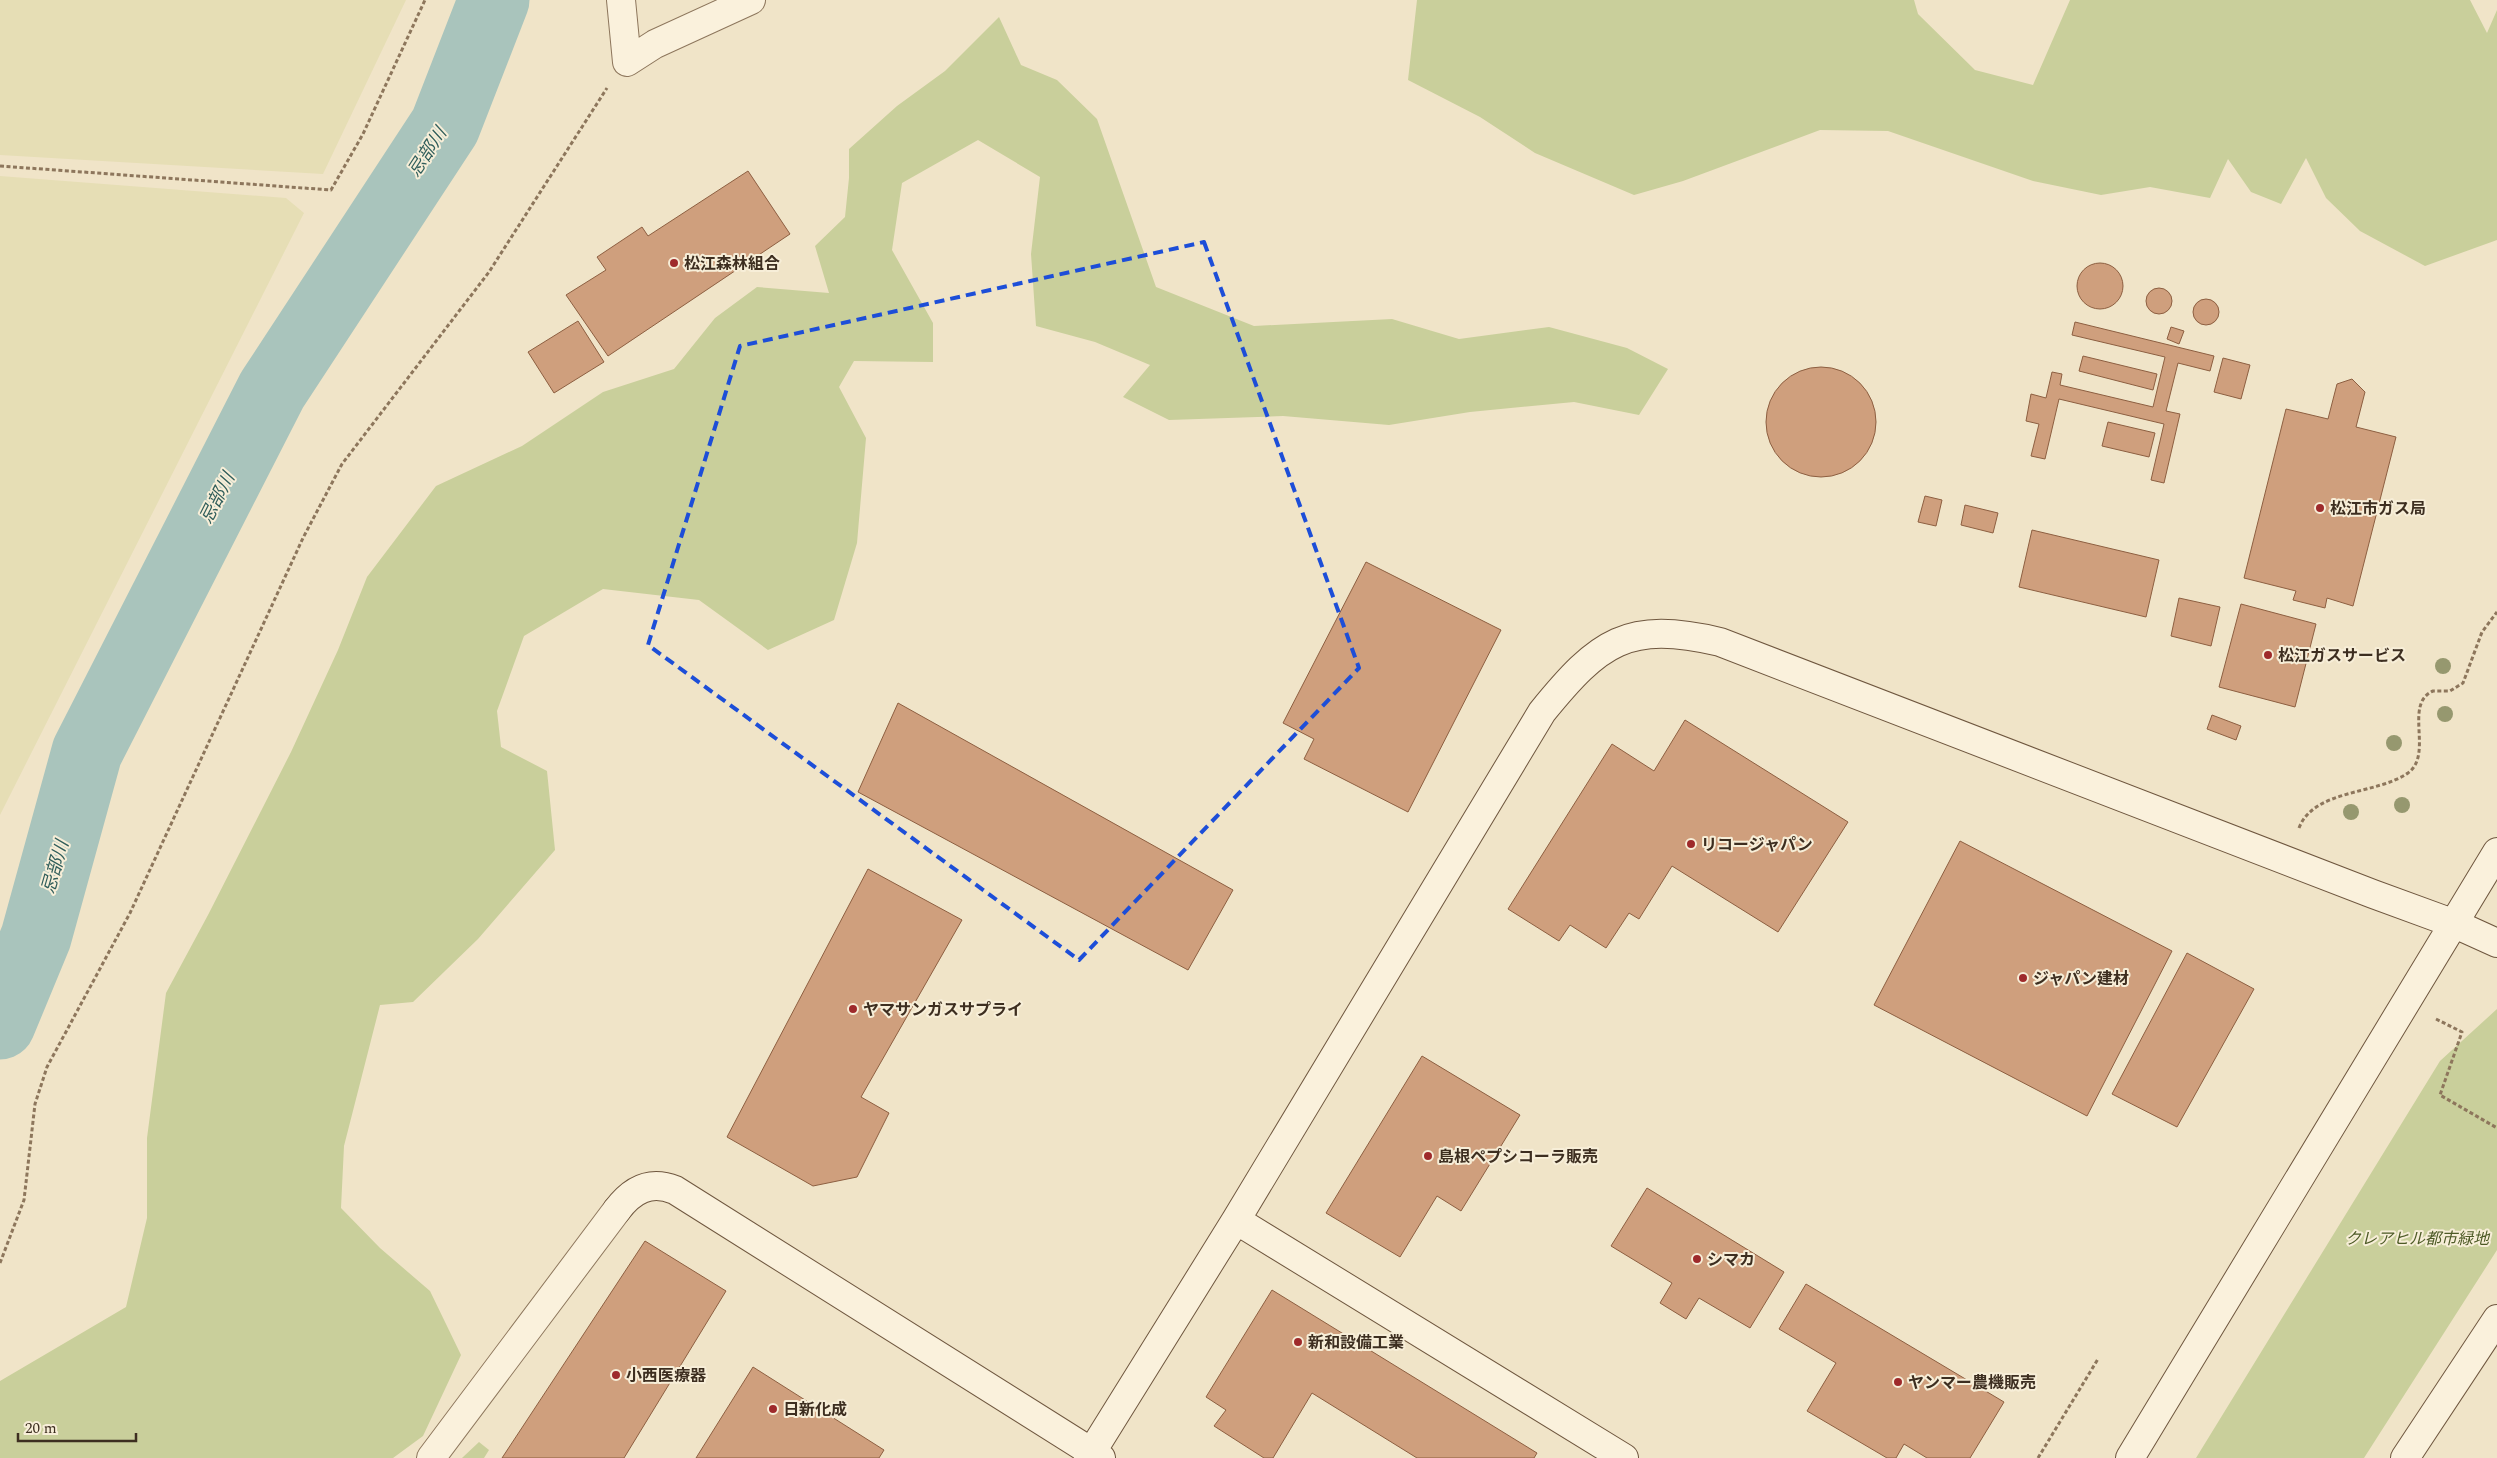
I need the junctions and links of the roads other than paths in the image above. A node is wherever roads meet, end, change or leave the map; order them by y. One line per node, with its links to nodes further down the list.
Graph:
1 (621, 0): 2 (street)
2 (751, 0)
3 (2497, 852): 4 (street)
4 (2455, 924): 5 (street); 6 (street); 11 (street)
5 (2497, 943)
6 (1236, 1220): 8 (street); 10 (street)
7 (2497, 1319): 12 (street)
8 (1094, 1456): 9 (street)
9 (431, 1458)
10 (1624, 1458)
11 (2130, 1458)
12 (2406, 1458)

